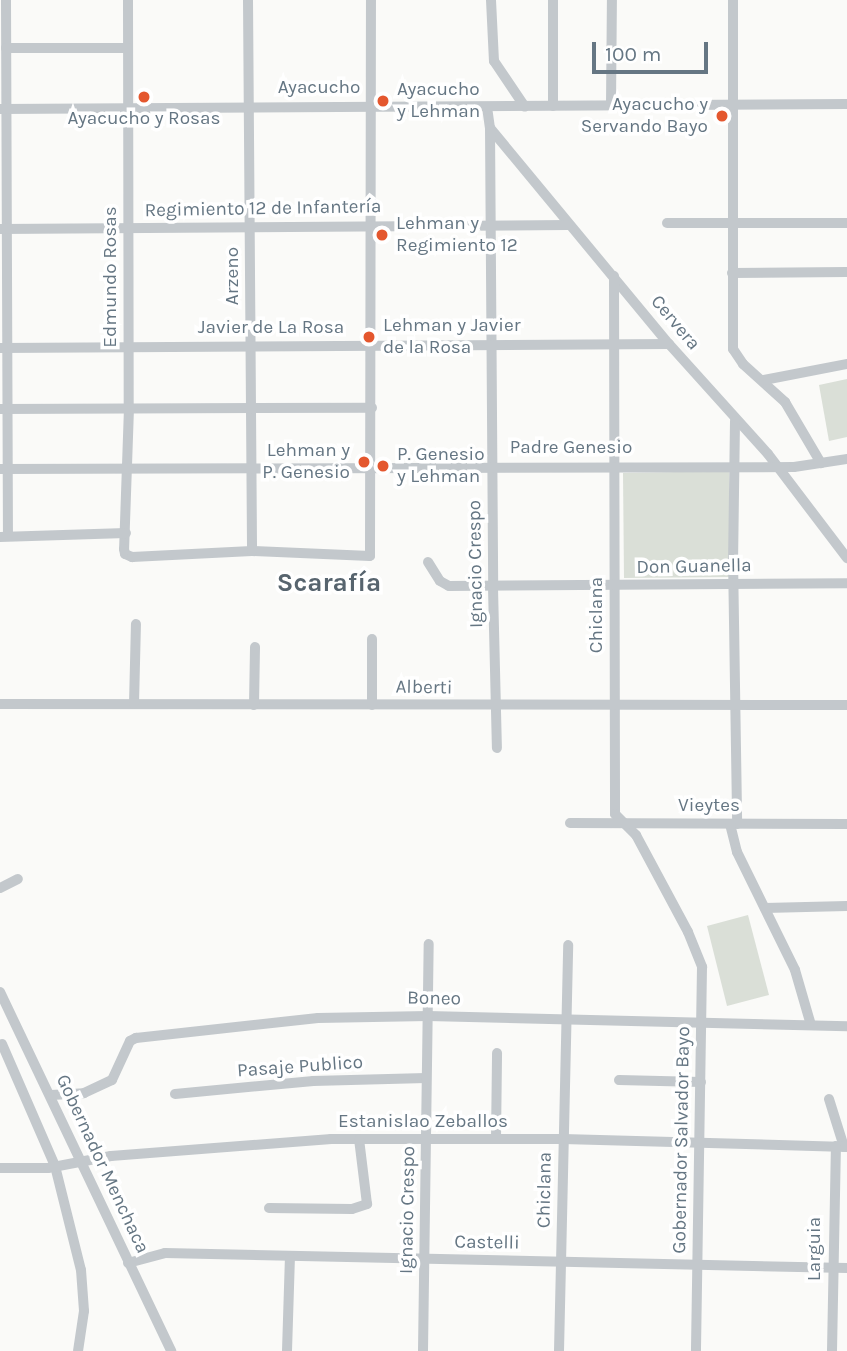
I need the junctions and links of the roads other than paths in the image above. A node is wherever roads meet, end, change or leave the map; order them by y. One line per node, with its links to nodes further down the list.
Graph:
1 (6, 0): 9 (street)
2 (128, 0): 10 (street, Edmundo Rosas)
3 (248, 0): 14 (street, Arzeno)
4 (371, 0): 15 (street)
5 (491, 0): 19 (street)
6 (553, 0): 16 (street)
7 (612, 0): 13 (street)
8 (733, 0): 11 (street)
9 (6, 48): 10 (street); 20 (street)
10 (128, 48): 17 (street, Edmundo Rosas)
11 (734, 104): 12 (street, Ayacucho); 13 (street, Ayacucho); 23 (street)
12 (847, 104)
13 (611, 105): 16 (street, Ayacucho)
14 (249, 106): 15 (street, Ayacucho); 17 (street, Ayacucho); 28 (street, Arzeno)
15 (371, 106): 18 (street, Ayacucho); 25 (street)
16 (552, 106): 19 (street, Ayacucho)
17 (128, 107): 20 (street, Ayacucho); 29 (street, Edmundo Rosas)
18 (487, 107): 19 (street, Ayacucho); 21 (street)
19 (524, 107)
20 (4, 109): 30 (street)
21 (490, 128): 26 (street, Ignacio Crespo); 27 (street, Cervera)
22 (667, 223): 23 (street)
23 (734, 223): 24 (street); 32 (street)
24 (847, 223)
25 (372, 225): 26 (street, Regimiento 12 de Infantería); 28 (street, Regimiento 12 de Infantería); 36 (street)
26 (490, 225): 27 (street, Regimiento 12 de Infantería); 37 (street, Ignacio Crespo)
27 (568, 225): 33 (street, Cervera)
28 (250, 227): 29 (street, Regimiento 12 de Infantería); 35 (street, Arzeno)
29 (129, 228): 30 (street, Regimiento 12 de Infantería); 39 (street, Edmundo Rosas)
30 (4, 229): 40 (street)
31 (847, 272): 32 (street)
32 (732, 273): 42 (street)
33 (614, 276): 34 (street, Cervera); 38 (street, Chiclana)
34 (669, 344): 38 (street, Javier de La Rosa); 47 (street, Cervera)
35 (251, 345): 36 (street, Javier de La Rosa); 39 (street, Javier de La Rosa); 44 (street, Arzeno)
36 (372, 345): 37 (street, Javier de La Rosa); 45 (street)
37 (492, 345): 38 (street, Javier de La Rosa); 52 (street, Ignacio Crespo)
38 (611, 345): 50 (street, Chiclana)
39 (129, 346): 40 (street, Javier de La Rosa); 43 (street, Edmundo Rosas)
40 (4, 348): 46 (street)
41 (847, 364): 42 (street)
42 (764, 380): 49 (street)
43 (129, 408): 44 (street); 46 (street); 57 (street, Edmundo Rosas)
44 (251, 408): 45 (street); 54 (street, Arzeno)
45 (372, 408): 55 (street)
46 (4, 409): 56 (street)
47 (735, 421): 51 (street, Cervera); 53 (street)
48 (847, 458): 49 (street, Padre Genesio)
49 (821, 463): 51 (street, Padre Genesio)
50 (614, 465): 52 (street, Padre Genesio); 53 (street, Padre Genesio); 65 (street, Chiclana)
51 (776, 465): 53 (street, Padre Genesio); 61 (street, Cervera)
52 (492, 466): 55 (street, Padre Genesio); 66 (street, Ignacio Crespo)
53 (734, 466): 64 (street)
54 (252, 468): 55 (street, Padre Genesio); 57 (street, Padre Genesio); 60 (street, Arzeno)
55 (371, 468): 60 (street)
56 (5, 469): 57 (street, Padre Genesio); 59 (street)
57 (128, 469): 58 (street, Edmundo Rosas)
58 (126, 533): 59 (street); 60 (street, Edmundo Rosas)
59 (4, 536)
60 (251, 551)
61 (847, 558)
62 (428, 562): 66 (street, Don Guanella)
63 (847, 583): 64 (street, Don Guanella)
64 (734, 584): 65 (street, Don Guanella); 75 (street)
65 (615, 585): 66 (street, Don Guanella); 74 (street, Chiclana)
66 (493, 588): 77 (street, Ignacio Crespo)
67 (136, 624): 71 (street)
68 (372, 639): 73 (street)
69 (255, 647): 72 (street)
70 (0, 704): 71 (street, Alberti)
71 (134, 704): 72 (street, Alberti)
72 (254, 705): 73 (street, Alberti)
73 (372, 705): 77 (street, Alberti)
74 (615, 705): 75 (street, Alberti); 77 (street, Alberti); 80 (street, Chiclana)
75 (735, 705): 76 (street, Alberti); 81 (street)
76 (847, 705)
77 (496, 706): 78 (street, Ignacio Crespo)
78 (497, 748)
79 (570, 823): 80 (street, Vieytes)
80 (624, 823): 81 (street, Vieytes); 87 (street, Chiclana)
81 (734, 824): 82 (street, Vieytes); 86 (street)
82 (847, 824)
83 (18, 880): 84 (street)
84 (0, 888)
85 (847, 905): 86 (street)
86 (765, 908): 94 (street)
87 (688, 932): 93 (street, Gobernador Salvador Bayo)
88 (429, 944): 91 (street, Ignacio Crespo)
89 (568, 945): 92 (street, Chiclana)
90 (0, 992): 96 (street, Gobernador Menchaca)
91 (428, 1016): 92 (street, Boneo); 99 (street, Ignacio Crespo); 103 (street, Boneo)
92 (566, 1019): 93 (street, Boneo); 108 (street, Chiclana)
93 (702, 1023): 94 (street, Boneo); 101 (street, Gobernador Salvador Bayo)
94 (811, 1025): 95 (street, Boneo)
95 (847, 1026)
96 (24, 1040): 97 (street); 103 (street, Gobernador Menchaca)
97 (1, 1044): 112 (street)
98 (497, 1053): 107 (street)
99 (426, 1078): 102 (street, Pasaje Publico); 106 (street, Ignacio Crespo)
100 (619, 1080): 101 (street)
101 (701, 1082): 109 (street, Gobernador Salvador Bayo)
102 (175, 1094)
103 (51, 1095): 111 (street, Gobernador Menchaca)
104 (829, 1099): 110 (street, Larguia)
105 (359, 1139): 106 (street, Estanislao Zeballos); 111 (street, Estanislao Zeballos); 114 (street)
106 (426, 1139): 107 (street, Estanislao Zeballos); 116 (street, Ignacio Crespo)
107 (496, 1139): 108 (street, Estanislao Zeballos)
108 (563, 1139): 109 (street, Estanislao Zeballos); 118 (street, Chiclana)
109 (699, 1142): 110 (street, Estanislao Zeballos); 119 (street, Gobernador Salvador Bayo)
110 (842, 1147): 120 (street, Larguia)
111 (82, 1161): 112 (street, Estanislao Zeballos); 117 (street, Gobernador Menchaca)
112 (55, 1166): 113 (street, Estanislao Zeballos); 122 (street)
113 (0, 1168)
114 (269, 1208)
115 (290, 1258): 116 (street, Castelli); 117 (street, Castelli); 124 (street)
116 (425, 1260): 118 (street, Castelli); 125 (street, Ignacio Crespo)
117 (128, 1262): 123 (street, Gobernador Menchaca)
118 (561, 1262): 119 (street, Castelli); 126 (street, Chiclana)
119 (697, 1264): 120 (street, Castelli); 127 (street, Gobernador Salvador Bayo)
120 (833, 1267): 121 (street, Castelli); 128 (street, Larguia)
121 (847, 1268)
122 (78, 1351)
123 (171, 1351)
124 (287, 1351)
125 (424, 1351)
126 (559, 1351)
127 (696, 1351)
128 (832, 1351)

